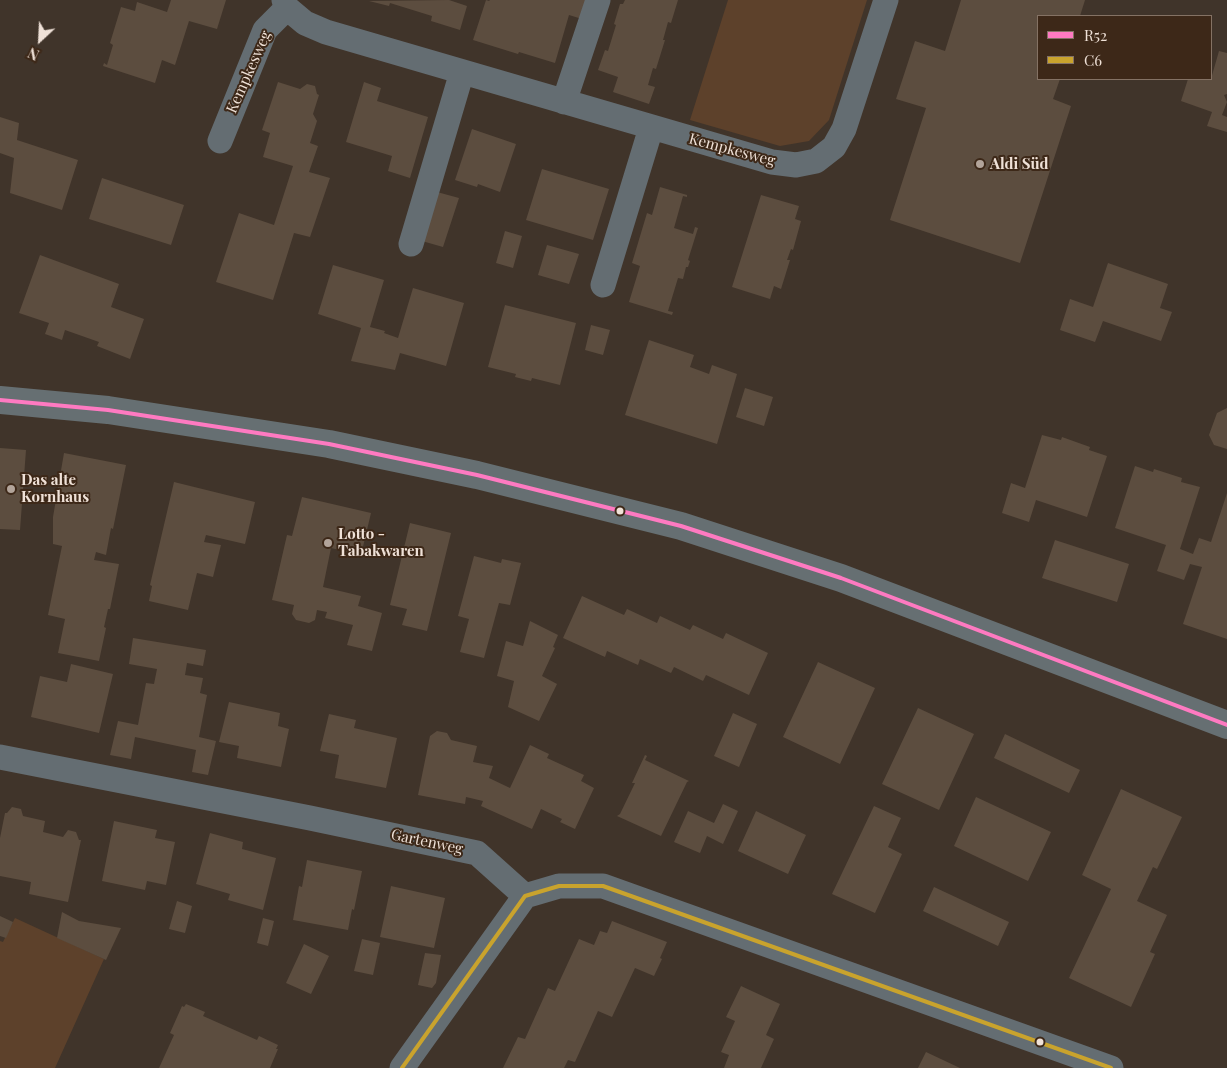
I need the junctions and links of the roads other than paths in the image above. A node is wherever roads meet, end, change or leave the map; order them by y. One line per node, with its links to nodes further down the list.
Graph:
1 (598, 0): 5 (street)
2 (886, 0): 6 (street, Kempkesweg)
3 (286, 4): 4 (street, Kempkesweg); 7 (street, Kempkesweg)
4 (462, 72): 5 (street, Kempkesweg); 8 (street)
5 (564, 102): 6 (street, Kempkesweg)
6 (651, 128): 9 (street)
7 (220, 141)
8 (410, 244)
9 (603, 285)
10 (0, 400): 11 (main road)
11 (1227, 725)
12 (0, 757): 13 (street, Gartenweg)
13 (525, 896): 14 (street); 15 (street)
14 (402, 1068)
15 (1111, 1068)

